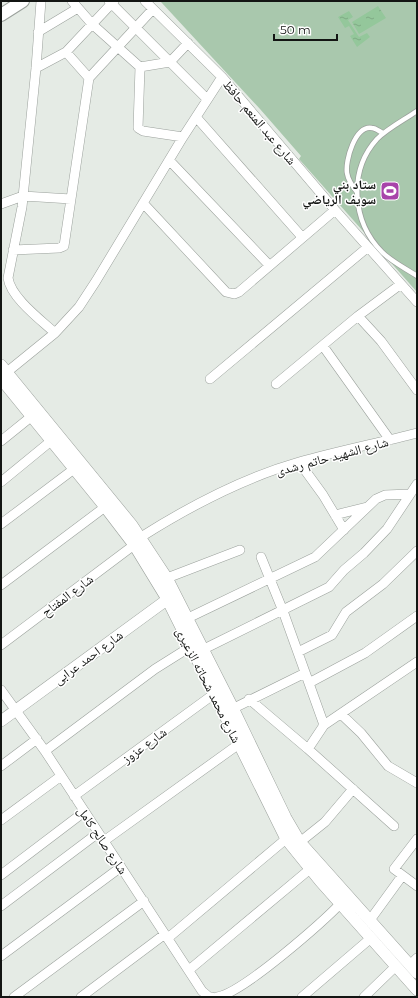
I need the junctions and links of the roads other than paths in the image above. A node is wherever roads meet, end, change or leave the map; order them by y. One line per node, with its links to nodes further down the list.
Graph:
1 (23, 1): 8 (main road)
2 (41, 1): 11 (street)
3 (72, 1): 6 (street)
4 (145, 1): 7 (street, شارع عبد المنعم حافظ)
5 (112, 2): 9 (street); 10 (street)
6 (78, 8): 9 (street); 11 (street)
7 (153, 9): 10 (street); 12 (street, شارع عبد المنعم حافظ)
8 (1, 15)
9 (92, 24): 13 (street); 14 (street)
10 (136, 28): 13 (street); 15 (street)
11 (38, 32): 17 (street)
12 (188, 43): 15 (street); 18 (street, شارع عبد المنعم حافظ)
13 (117, 48): 16 (street); 19 (street)
14 (66, 52): 17 (street); 19 (street)
15 (170, 62): 16 (street); 20 (street)
16 (140, 67): 24 (street)
17 (36, 68): 27 (street)
18 (222, 77): 20 (street); 31 (street, شارع عبد المنعم حافظ)
19 (89, 78): 28 (street)
20 (207, 99): 22 (street)
21 (417, 111): 23 (lane)
22 (196, 117): 24 (street); 32 (street)
23 (383, 133): 26 (lane); 26 (lane)
24 (183, 137): 25 (street)
25 (169, 160): 29 (street); 35 (street)
26 (357, 192): 36 (lane)
27 (23, 196): 28 (street); 30 (street); 34 (street)
28 (71, 199): 34 (street)
29 (143, 203): 35 (street); 40 (street)
30 (1, 204)
31 (335, 210): 32 (street); 33 (street, شارع عبد المنعم حافظ)
32 (302, 237): 35 (street)
33 (368, 247): 37 (street, شارع عبد المنعم حافظ); 43 (street)
34 (13, 250): 40 (street)
35 (269, 265)
36 (417, 276)
37 (401, 284): 38 (street, شارع عبد المنعم حافظ); 39 (street)
38 (417, 302)
39 (358, 316): 41 (street); 45 (street)
40 (55, 334): 42 (street)
41 (323, 346): 44 (street); 48 (street)
42 (3, 372): 46 (street, شارع محمد شحاته الزعيرى); 55 (street, شارع محمد شحاته الزعيرى)
43 (210, 379)
44 (276, 384)
45 (417, 390)
46 (32, 416): 49 (street); 50 (street, شارع محمد شحاته الزعيرى)
47 (417, 433): 48 (street, شارع الشهيد حاتم رشدى)
48 (390, 440): 51 (street, شارع الشهيد حاتم رشدى)
49 (1, 441)
50 (51, 441): 52 (street, شارع محمد شحاته الزعيرى); 53 (street)
51 (299, 462): 59 (street); 62 (street, شارع الشهيد حاتم رشدى)
52 (74, 469): 55 (street, شارع محمد شحاته الزعيرى); 60 (street)
53 (1, 482)
54 (417, 484): 56 (street)
55 (100, 492): 57 (street, شارع محمد شحاته الزعيرى)
56 (410, 494): 58 (street); 70 (street)
57 (109, 507): 62 (street, شارع محمد شحاته الزعيرى); 68 (street)
58 (368, 507): 59 (street); 61 (street)
59 (335, 515): 61 (street)
60 (1, 524)
61 (344, 530): 67 (street)
62 (137, 541): 66 (street, شارع محمد شحاته الزعيرى); 69 (street, شارع محمد شحاته الزعيرى); 73 (street, شارع المفتاح)
63 (240, 550): 66 (street)
64 (417, 551): 76 (street)
65 (261, 557): 67 (street)
66 (167, 578): 69 (street, شارع محمد شحاته الزعيرى)
67 (270, 579): 70 (street); 72 (street)
68 (1, 585)
69 (171, 596): 72 (street, شارع محمد شحاته الزعيرى); 74 (street, شارع محمد شحاته الزعيرى); 84 (street, شارع احمد عرابى)
70 (283, 611): 75 (street); 76 (street)
71 (417, 616): 79 (street)
72 (188, 618): 75 (street, شارع محمد شحاته الزعيرى)
73 (1, 645)
74 (190, 647): 81 (street, شارع محمد شحاته الزعيرى); 92 (street)
75 (204, 649): 83 (street, شارع محمد شحاته الزعيرى)
76 (298, 652): 78 (street)
77 (417, 662): 86 (street)
78 (305, 673): 79 (street); 82 (street)
79 (309, 683): 88 (street)
80 (1, 690): 84 (street, شارع صالح كامل)
81 (214, 694): 85 (street, شارع محمد شحاته الزعيرى); 97 (street, شارع عزوز)
82 (249, 699): 83 (street); 91 (street)
83 (233, 708): 85 (street); 105 (street, شارع محمد شحاته الزعيرى)
84 (16, 709): 87 (street, شارع احمد عرابى); 89 (street, شارع صالح كامل)
85 (223, 714): 90 (street, شارع محمد شحاته الزعيرى)
86 (341, 714): 88 (street); 95 (street)
87 (1, 721)
88 (324, 725): 91 (street)
89 (37, 739): 92 (street, شارع صالح كامل); 93 (street)
90 (239, 744): 102 (street, شارع محمد شحاته الزعيرى); 104 (street)
91 (308, 749): 96 (street)
92 (45, 751): 94 (street, شارع صالح كامل)
93 (1, 766)
94 (61, 776): 97 (street, شارع صالح كامل); 99 (street)
95 (417, 784)
96 (353, 789): 100 (street); 105 (street)
97 (74, 796): 98 (street, شارع صالح كامل)
98 (84, 812): 101 (street, شارع صالح كامل); 108 (street)
99 (1, 820)
100 (394, 826)
101 (98, 833): 104 (street, شارع صالح كامل); 113 (street)
102 (286, 839): 107 (street, شارع محمد شحاته الزعيرى); 115 (street)
103 (417, 839): 109 (street)
104 (104, 841): 106 (street, شارع صالح كامل)
105 (300, 842): 111 (street, شارع محمد شحاته الزعيرى)
106 (121, 867): 112 (street, شارع صالح كامل); 117 (street)
107 (310, 869): 111 (street, شارع محمد شحاته الزعيرى); 120 (street)
108 (1, 875)
109 (402, 876): 110 (street); 114 (street)
110 (417, 886)
111 (344, 900): 114 (street, شارع محمد شحاته الزعيرى); 116 (street, شارع محمد شحاته الزعيرى); 126 (street)
112 (144, 901): 115 (street, شارع صالح كامل); 123 (street)
113 (1, 906)
114 (370, 920): 118 (street, شارع محمد شحاته الزعيرى)
115 (167, 936): 120 (street, شارع صالح كامل); 124 (street)
116 (371, 938): 119 (street, شارع محمد شحاته الزعيرى); 127 (street)
117 (1, 956)
118 (415, 965)
119 (396, 966): 121 (street, شارع محمد شحاته الزعيرى); 128 (street)
120 (189, 970): 122 (street, شارع صالح كامل)
121 (417, 990)
122 (199, 994): 125 (street)
123 (14, 997)
124 (81, 997)
125 (212, 997)
126 (217, 997)
127 (302, 997)
128 (364, 997)

